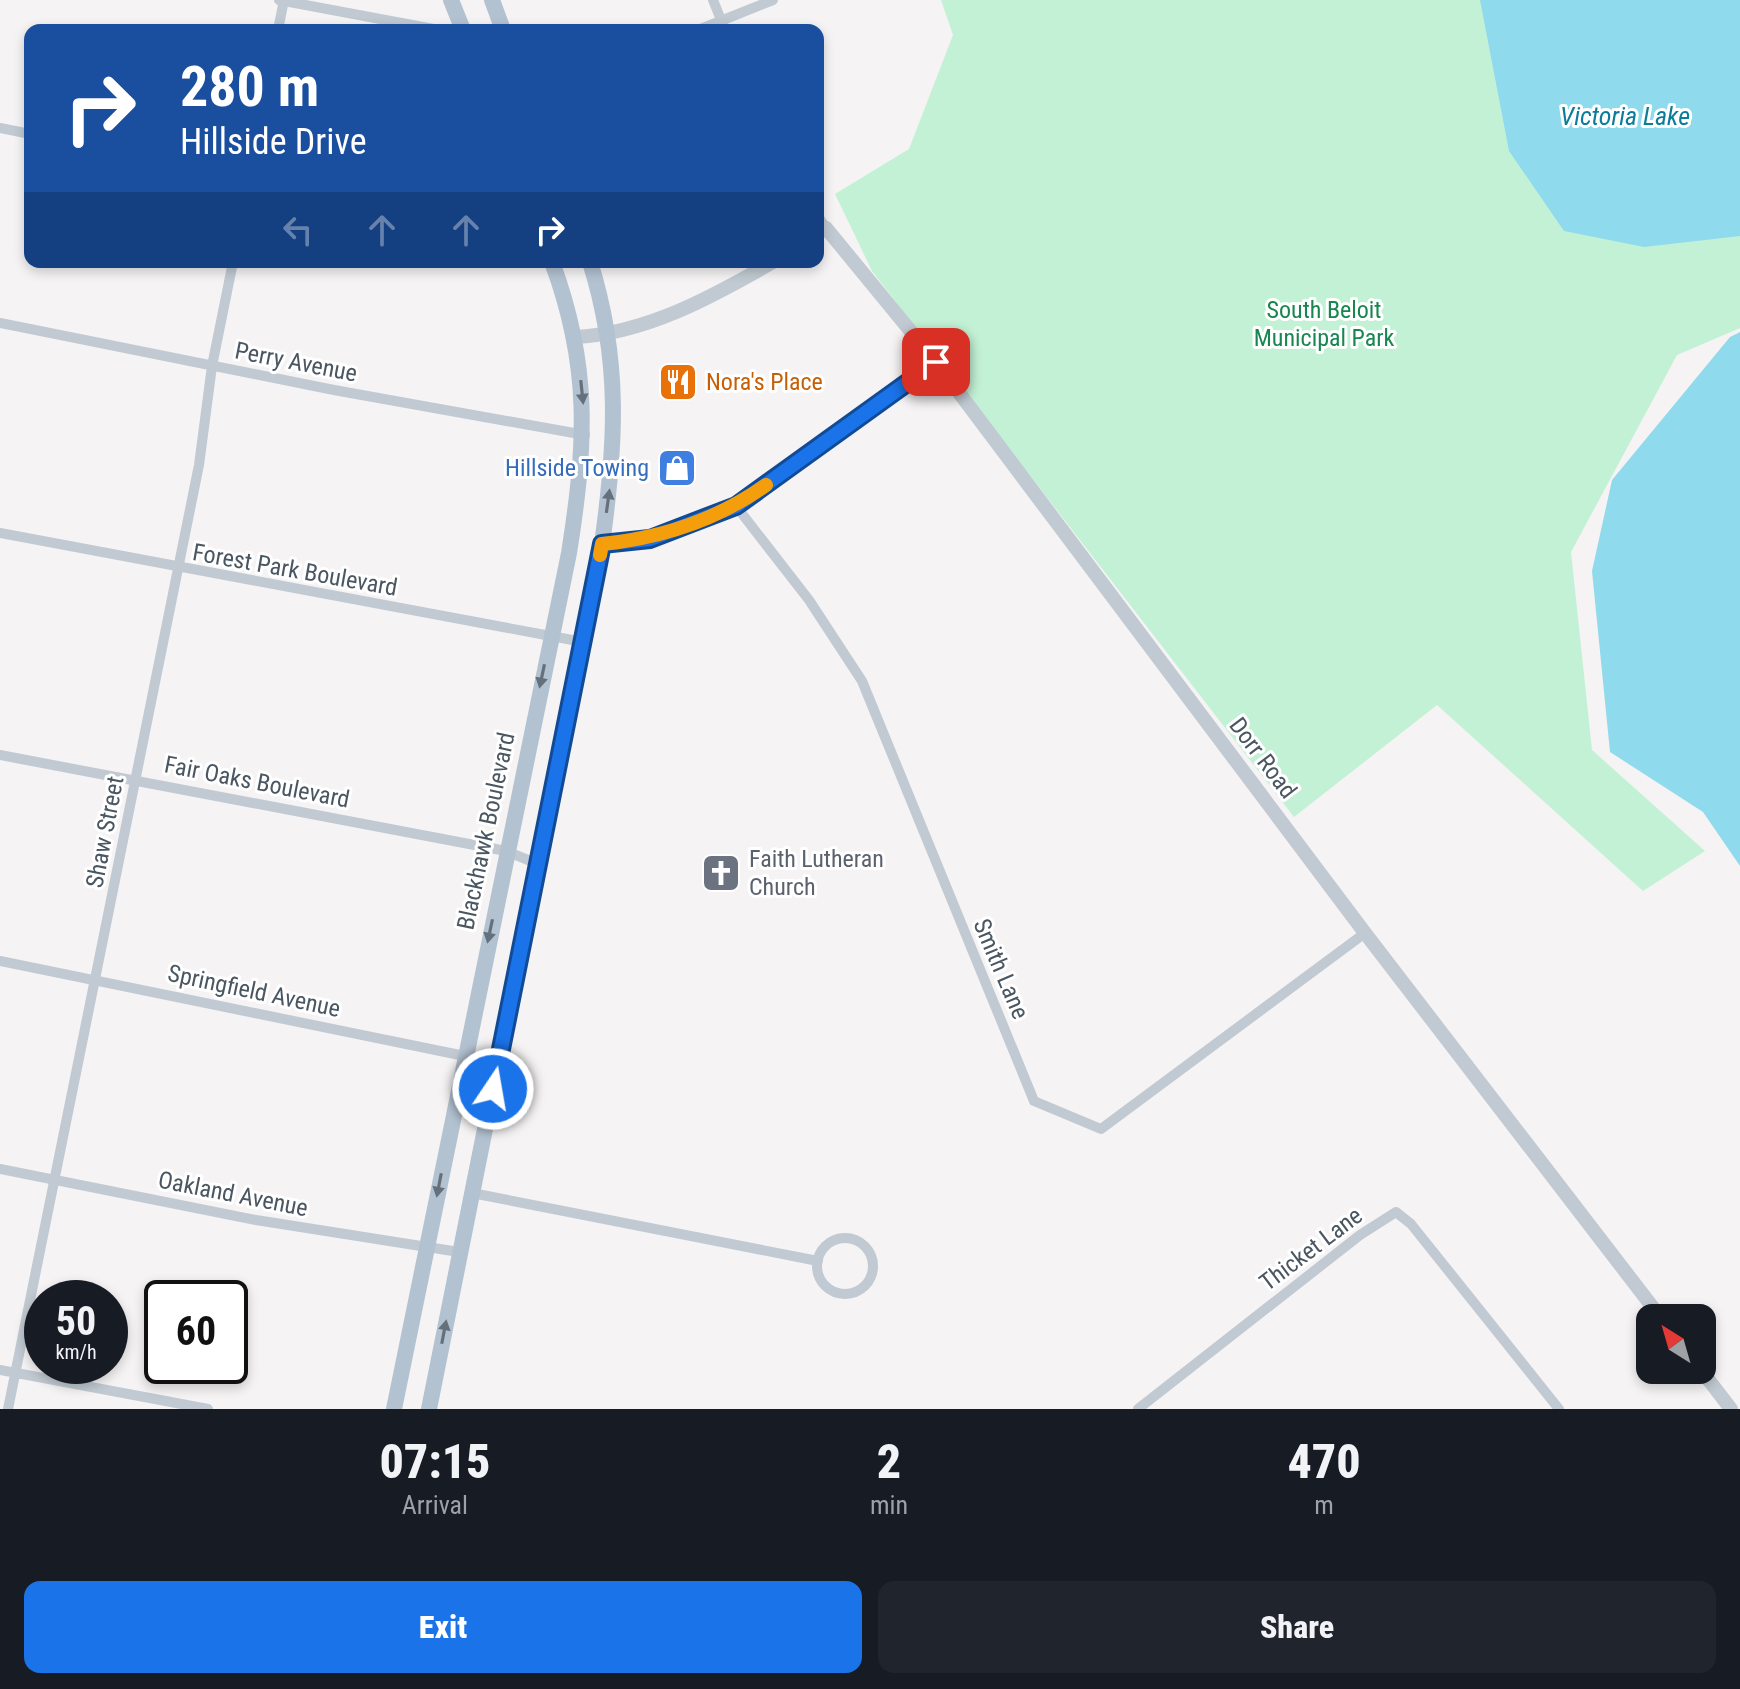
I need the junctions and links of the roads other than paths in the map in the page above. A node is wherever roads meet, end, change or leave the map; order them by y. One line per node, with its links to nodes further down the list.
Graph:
1 (282, 0): 6 (street); 7 (street)
2 (451, 0): 8 (main road)
3 (492, 0): 9 (main road)
4 (713, 0): 10 (street)
5 (773, 0): 11 (street)
6 (279, 24)
7 (408, 24)
8 (461, 24)
9 (501, 24)
10 (723, 24)
11 (725, 24)
12 (0, 128): 13 (street)
13 (24, 133)
14 (824, 230): 22 (street, Dorr Road)
15 (232, 268): 23 (street, Shaw Street)
16 (554, 268): 21 (main road, Blackhawk Boulevard)
17 (591, 268): 20 (main road)
18 (761, 268): 20 (street)
19 (0, 323): 23 (street, Perry Avenue)
20 (608, 336): 21 (street); 27 (main road, one-way to 20)
21 (574, 337): 24 (main road, Blackhawk Boulevard, one-way to 24)
22 (936, 362): 25 (street); 35 (street, Dorr Road)
23 (212, 366): 24 (street, Perry Avenue); 28 (street, Shaw Street)
24 (585, 435): 29 (main road, Blackhawk Boulevard)
25 (736, 506): 27 (street); 35 (street, Smith Lane)
26 (0, 533): 28 (street, Forest Park Boulevard)
27 (602, 544): 30 (main road)
28 (178, 568): 29 (street, Forest Park Boulevard); 32 (street, Shaw Street)
29 (550, 637): 30 (street, Forest Park Boulevard); 33 (main road, Blackhawk Boulevard, one-way to 33)
30 (583, 642): 34 (main road)
31 (0, 755): 32 (street, Fair Oaks Boulevard)
32 (136, 778): 33 (street, Fair Oaks Boulevard); 37 (street, Shaw Street)
33 (506, 851): 34 (street, Fair Oaks Boulevard); 38 (main road, Blackhawk Boulevard, one-way to 38)
34 (538, 864): 39 (main road)
35 (1365, 933): 46 (street, Dorr Road)
36 (0, 961): 37 (street, Springfield Avenue)
37 (96, 978): 38 (street, Springfield Avenue); 41 (street, Shaw Street)
38 (464, 1056): 39 (street, Springfield Avenue); 43 (main road, Blackhawk Boulevard, one-way to 43)
39 (499, 1063): 42 (main road)
40 (0, 1169): 41 (street, Oakland Avenue)
41 (52, 1178): 43 (street, Oakland Avenue); 48 (street, Shaw Street)
42 (472, 1193): 44 (main road); 45 (street)
43 (426, 1248): 44 (street, Oakland Avenue); 52 (main road, Blackhawk Boulevard)
44 (459, 1252): 53 (main road, one-way to 44)
45 (818, 1261): 45 (street)
46 (1650, 1304)
47 (0, 1370): 48 (street)
48 (15, 1373): 50 (street, Shaw Street); 51 (street)
49 (1712, 1384): 56 (street)
50 (8, 1409)
51 (208, 1409)
52 (394, 1409)
53 (429, 1409)
54 (1138, 1409): 55 (street, Thicket Lane)
55 (1559, 1409)
56 (1731, 1409)

